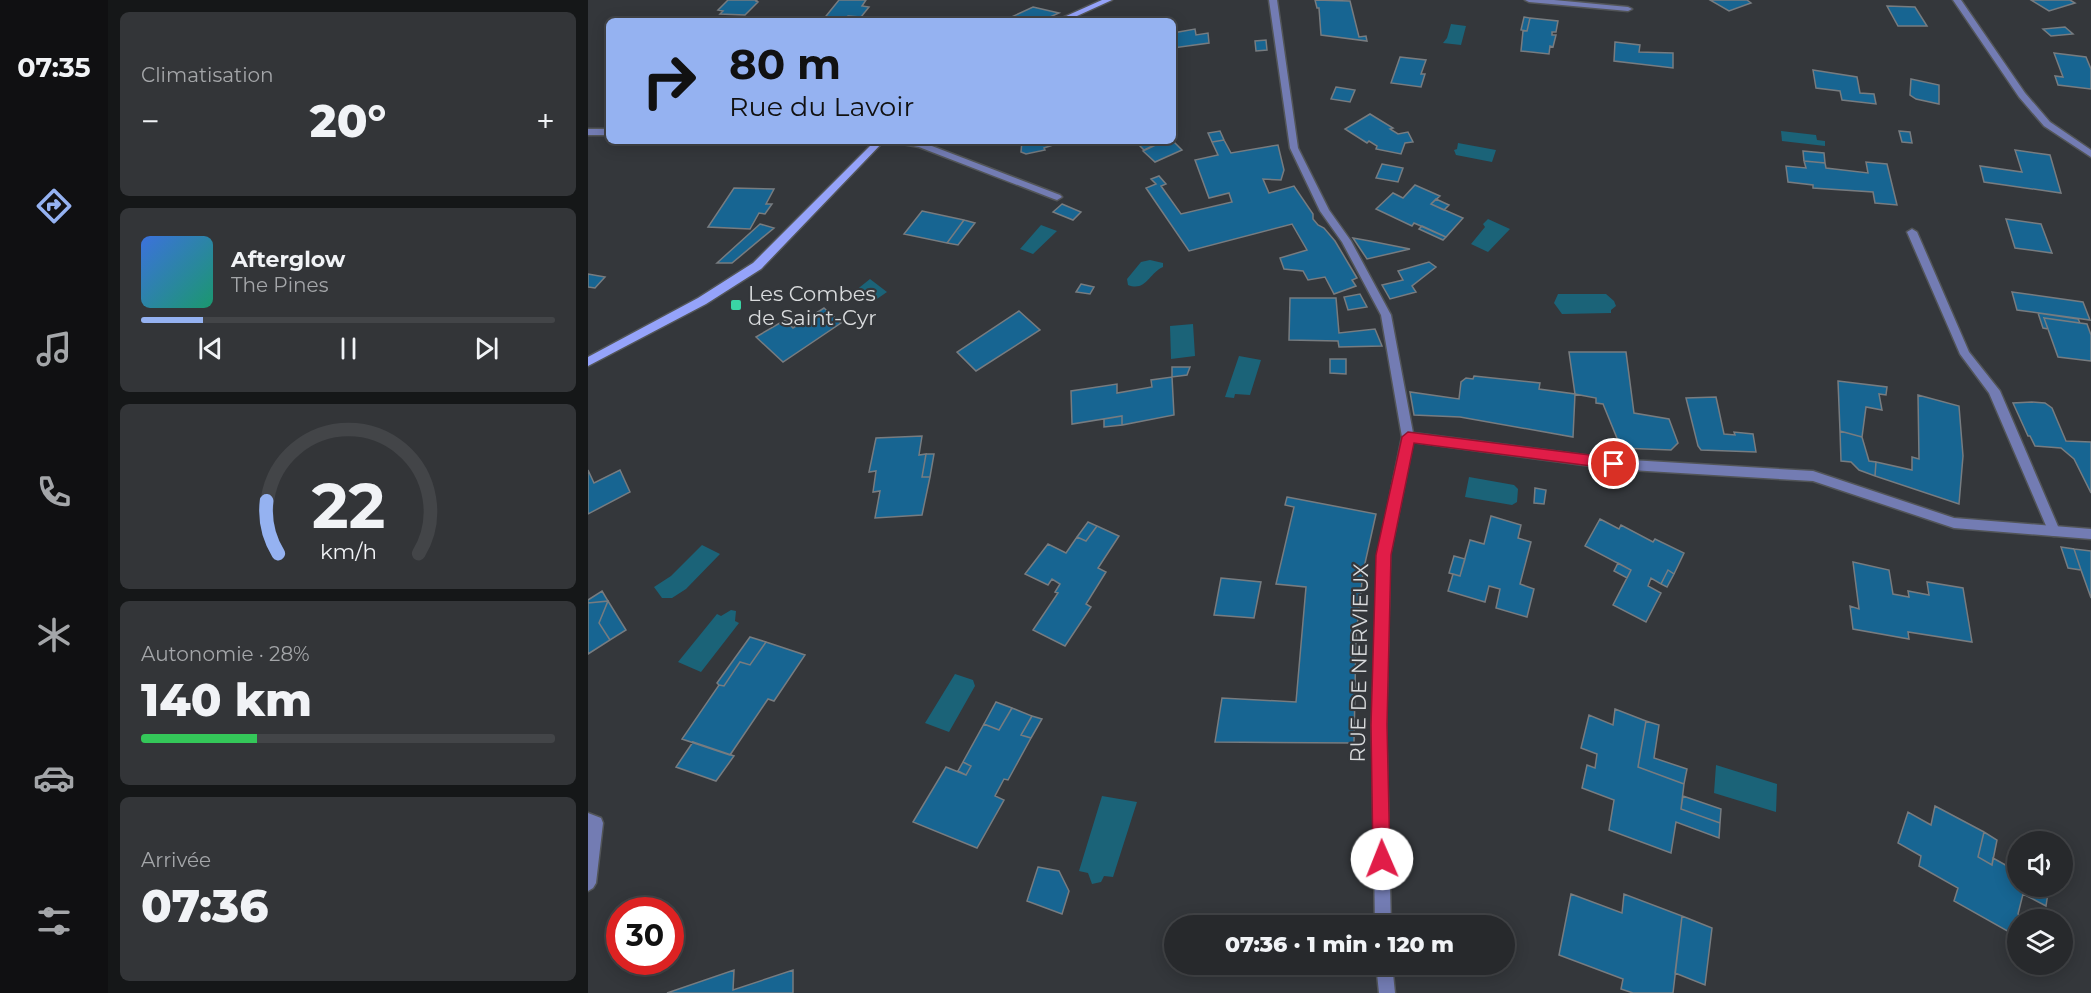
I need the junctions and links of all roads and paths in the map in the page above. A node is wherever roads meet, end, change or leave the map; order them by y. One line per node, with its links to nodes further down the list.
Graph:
1 (1108, 0): 6 (main road)
2 (1274, 0): 15 (street, RUE DE NERVIEUX)
3 (1529, 0): 5 (street)
4 (1957, 0): 11 (street)
5 (1628, 9)
6 (1066, 18)
7 (588, 132): 8 (street)
8 (606, 132)
9 (877, 144): 14 (main road)
10 (916, 144): 12 (street)
11 (2091, 154)
12 (1057, 197)
13 (1912, 232): 16 (street)
14 (588, 362)
15 (1408, 437): 16 (street); 20 (street, RUE DE NERVIEUX)
16 (2054, 531): 17 (street)
17 (2091, 534)
18 (588, 820): 19 (street)
19 (588, 883)
20 (1383, 915)
21 (1385, 975): 22 (street)
22 (1387, 993)

